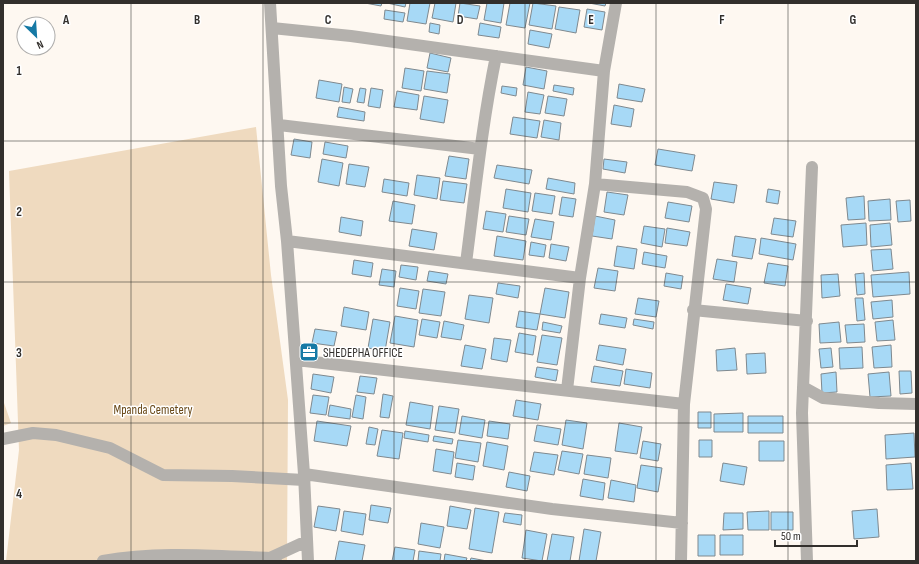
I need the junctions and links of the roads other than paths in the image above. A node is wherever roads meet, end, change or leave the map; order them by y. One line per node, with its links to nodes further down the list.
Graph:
1 (270, 3): 3 (street)
2 (616, 3): 5 (street)
3 (272, 28): 4 (street); 6 (street)
4 (496, 56): 5 (street); 7 (street)
5 (604, 71): 9 (street)
6 (279, 125): 7 (street); 10 (street)
7 (480, 148): 11 (street)
8 (812, 167): 14 (street)
9 (595, 184): 12 (street); 13 (street)
10 (287, 241): 11 (street); 15 (street)
11 (466, 263): 12 (street)
12 (580, 278): 17 (street)
13 (693, 310): 14 (street); 19 (street)
14 (807, 321): 16 (street)
15 (296, 360): 17 (street); 23 (street)
16 (803, 387): 18 (street); 21 (street)
17 (567, 390): 19 (street)
18 (823, 398): 20 (street); 21 (street)
19 (684, 404): 24 (street)
20 (916, 404)
21 (802, 412): 30 (street)
22 (3, 439): 23 (street)
23 (304, 477): 24 (street); 25 (street)
24 (682, 523): 29 (street)
25 (307, 542): 26 (street); 28 (street)
26 (273, 560): 27 (street)
27 (103, 561)
28 (308, 561)
29 (682, 561)
30 (807, 561)

